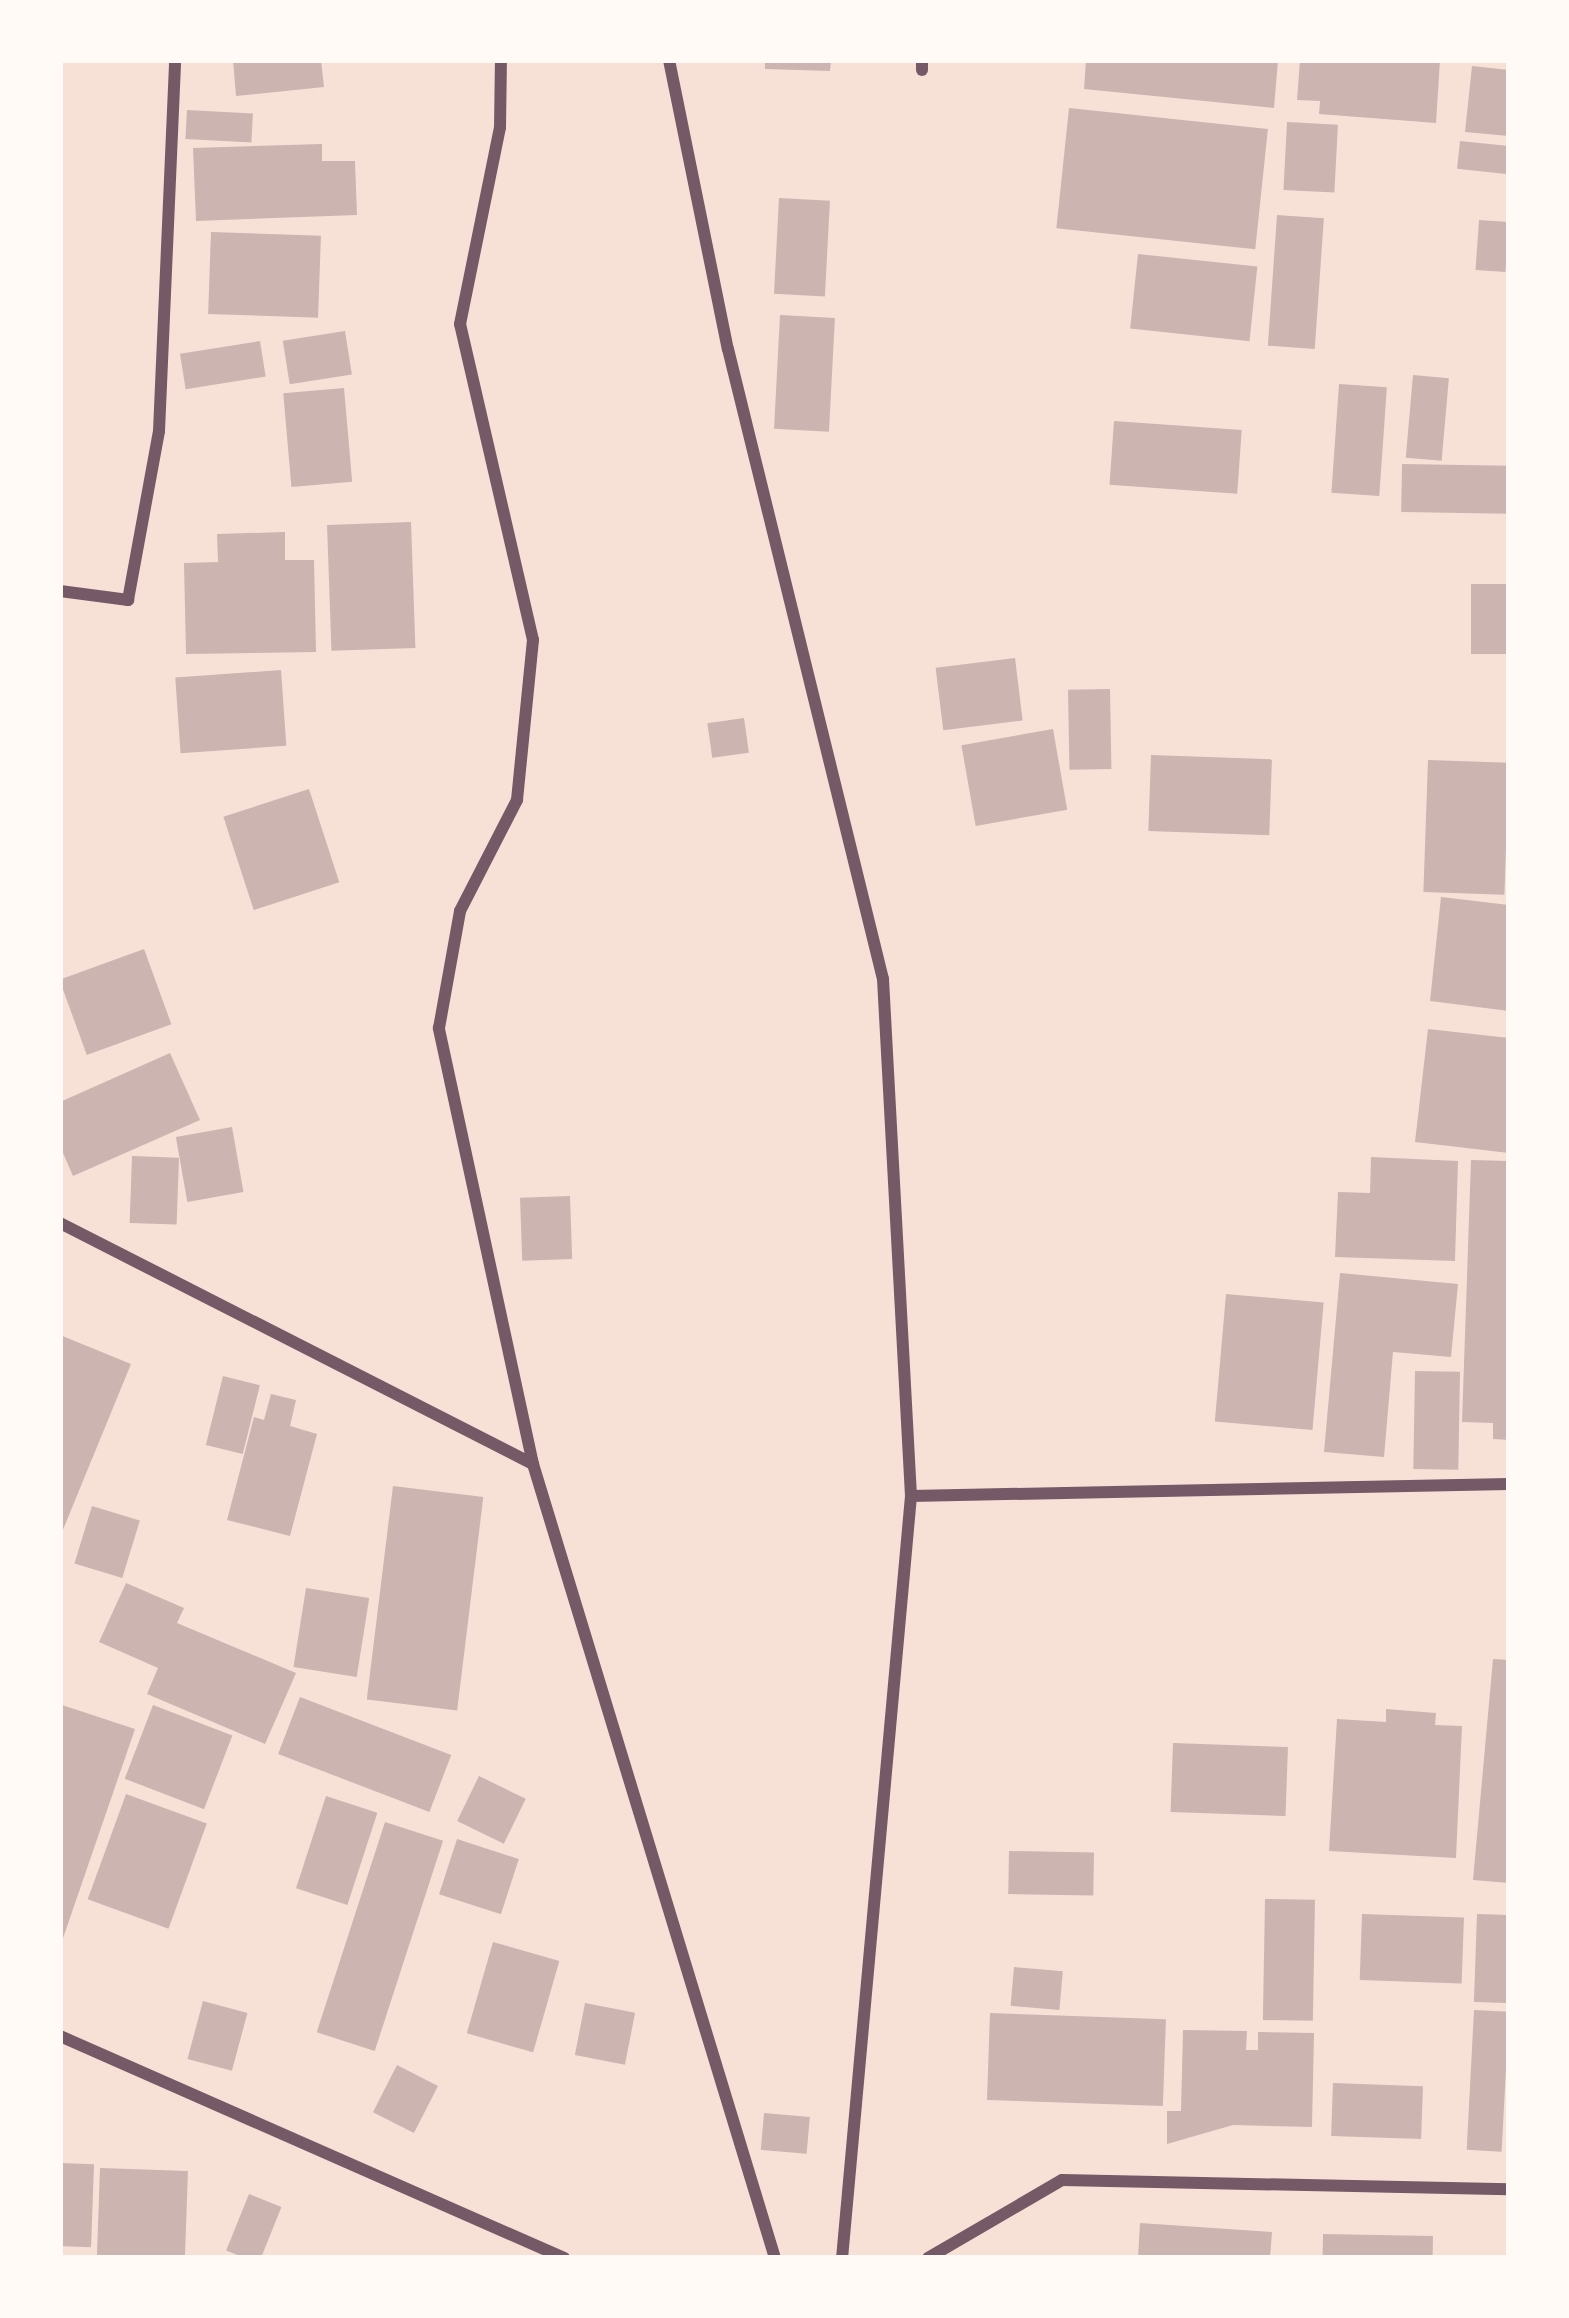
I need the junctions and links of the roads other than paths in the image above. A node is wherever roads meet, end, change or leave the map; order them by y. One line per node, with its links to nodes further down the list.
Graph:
1 (175, 60): 4 (street)
2 (501, 60): 6 (street)
3 (669, 60): 8 (street)
4 (60, 591)
5 (60, 1223): 6 (street)
6 (533, 1464): 12 (street)
7 (1509, 1484): 8 (street)
8 (911, 1496): 13 (street)
9 (60, 2036): 11 (street)
10 (1509, 2188): 14 (street)
11 (564, 2258)
12 (775, 2258)
13 (842, 2258)
14 (928, 2258)

